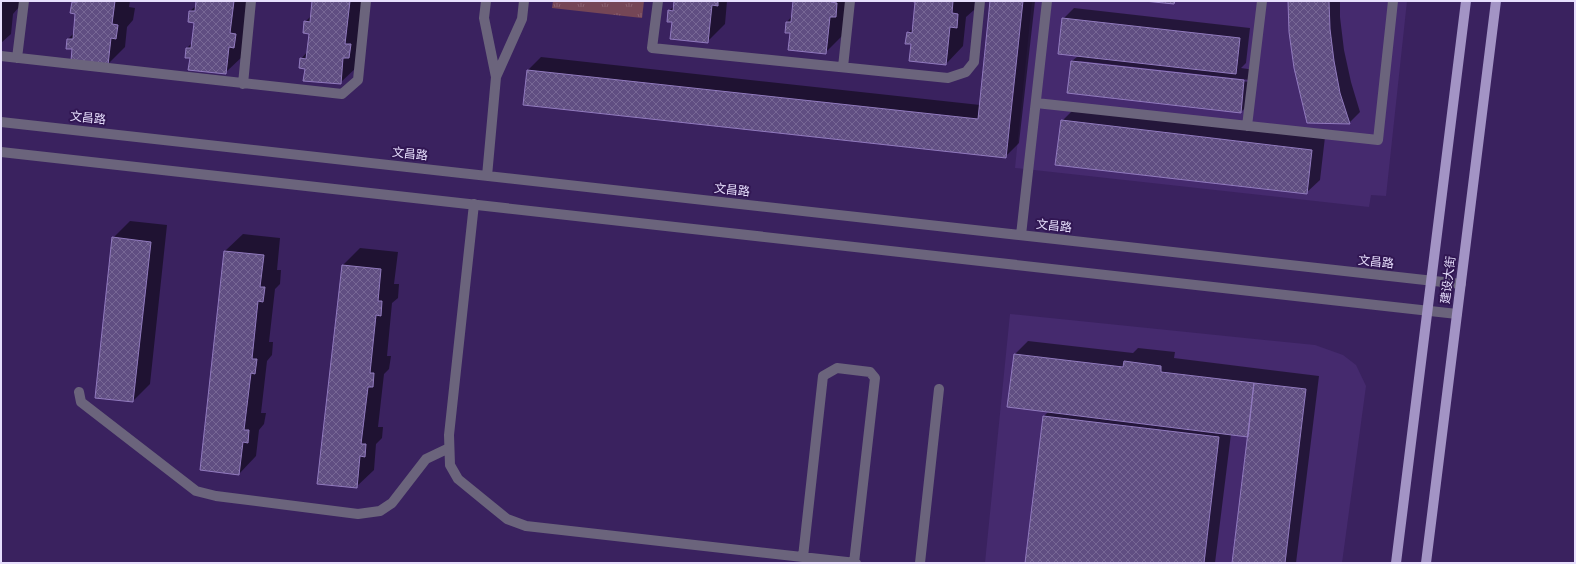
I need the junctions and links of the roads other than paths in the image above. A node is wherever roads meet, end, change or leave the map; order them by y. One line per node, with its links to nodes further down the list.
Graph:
1 (24, 1): 15 (street)
2 (251, 1): 18 (street)
3 (366, 1): 18 (street)
4 (486, 1): 17 (street)
5 (524, 1): 17 (street)
6 (658, 1): 16 (street)
7 (850, 1): 16 (street)
8 (980, 1): 16 (street)
9 (1047, 1): 19 (street)
10 (1262, 1): 21 (street)
11 (1393, 1): 21 (street)
12 (1466, 1): 26 (main road, 建设大街)
13 (1496, 1): 27 (main road, 建设大街)
14 (1, 56): 15 (street)
15 (17, 58): 18 (street)
16 (843, 67)
17 (496, 77): 23 (street)
18 (243, 84)
19 (1036, 103): 21 (street); 25 (street)
20 (1, 122): 23 (street, 文昌路)
21 (1247, 126)
22 (1, 152): 24 (street)
23 (487, 176): 25 (street, 文昌路)
24 (474, 204): 28 (street); 32 (street)
25 (1021, 235): 26 (street, 文昌路)
26 (1431, 281): 27 (street, 文昌路); 28 (main road, 建设大街)
27 (1461, 284): 29 (main road, 建设大街)
28 (1427, 311): 29 (street); 36 (main road, 建设大街)
29 (1457, 314): 37 (main road, 建设大街)
30 (939, 389): 35 (street)
31 (79, 392): 32 (street)
32 (450, 448): 33 (street)
33 (803, 557): 34 (street); 34 (street)
34 (855, 563)
35 (920, 563)
36 (1396, 563)
37 (1426, 563)

